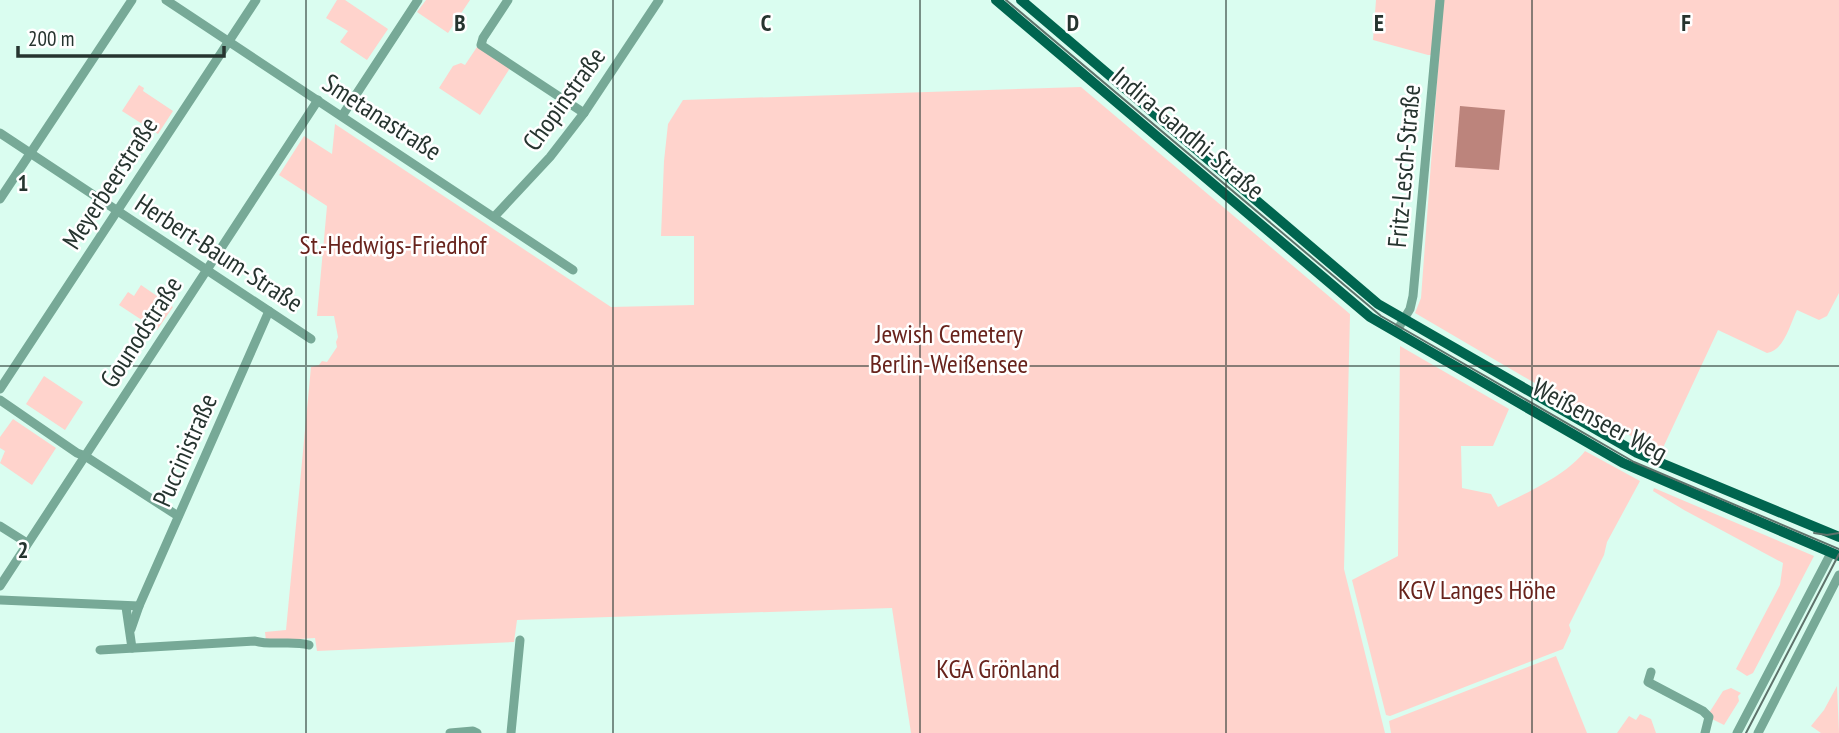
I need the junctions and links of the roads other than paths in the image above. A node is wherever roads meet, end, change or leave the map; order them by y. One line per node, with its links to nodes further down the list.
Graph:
1 (132, 0): 15 (street)
2 (166, 0): 10 (street, Smetanastraße)
3 (256, 0): 10 (street, Meyerbeerstraße)
4 (418, 0): 13 (street)
5 (508, 0): 12 (street)
6 (996, 0): 22 (main road, Indira-Gandhi-Straße)
7 (1021, 0): 21 (main road, Indira-Gandhi-Straße)
8 (1440, 0): 24 (street, Fritz-Lesch-Straße)
9 (654, 2): 12 (street, Chopinstraße)
10 (229, 41): 11 (street, Smetanastraße); 17 (street, Meyerbeerstraße)
11 (318, 100): 13 (street, Smetanastraße); 20 (street, Gounodstraße)
12 (584, 113): 18 (street, Chopinstraße)
13 (342, 116): 18 (street, Smetanastraße)
14 (0, 133): 15 (street, Herbert-Baum-Straße)
15 (30, 153): 16 (street); 17 (street, Herbert-Baum-Straße)
16 (0, 199)
17 (117, 211): 20 (street, Herbert-Baum-Straße); 28 (street, Meyerbeerstraße)
18 (494, 217): 19 (street, Smetanastraße)
19 (573, 270)
20 (206, 271): 23 (street, Herbert-Baum-Straße); 32 (street, Gounodstraße)
21 (1353, 283): 24 (main road, Weißenseer Weg)
22 (1351, 302): 25 (main road, Weißenseer Weg)
23 (269, 312): 26 (street, Herbert-Baum-Straße); 34 (street, Puccinistraße)
24 (1404, 319): 25 (street, Fritz-Lesch-Straße); 27 (main road, Weißenseer Weg)
25 (1396, 332): 29 (main road, Weißenseer Weg)
26 (311, 339)
27 (1501, 375): 29 (main road); 31 (main road, Weißenseer Weg)
28 (0, 389)
29 (1493, 389): 33 (main road, Weißenseer Weg)
30 (0, 400): 32 (street)
31 (1618, 442): 33 (main road); 36 (main road, Weißenseer Weg)
32 (85, 456): 34 (street); 37 (street, Gounodstraße)
33 (1611, 456): 39 (main road, Weißenseer Weg)
34 (178, 516): 43 (street, Puccinistraße)
35 (0, 526): 37 (street)
36 (1839, 537)
37 (27, 543): 41 (street, Gounodstraße)
38 (1839, 544): 39 (main road)
39 (1835, 555): 51 (street)
40 (1839, 575): 52 (street)
41 (0, 586)
42 (0, 600): 44 (street)
43 (139, 606): 44 (street); 45 (street, Puccinistraße)
44 (126, 607): 45 (street)
45 (131, 629): 48 (street)
46 (520, 640): 55 (street)
47 (309, 645): 48 (street)
48 (132, 648): 49 (street)
49 (100, 650)
50 (1651, 672): 56 (street)
51 (1757, 694): 52 (street); 57 (street)
52 (1773, 702): 58 (street)
53 (450, 733): 54 (street)
54 (477, 733)
55 (511, 733)
56 (1705, 733)
57 (1737, 733)
58 (1758, 733)

